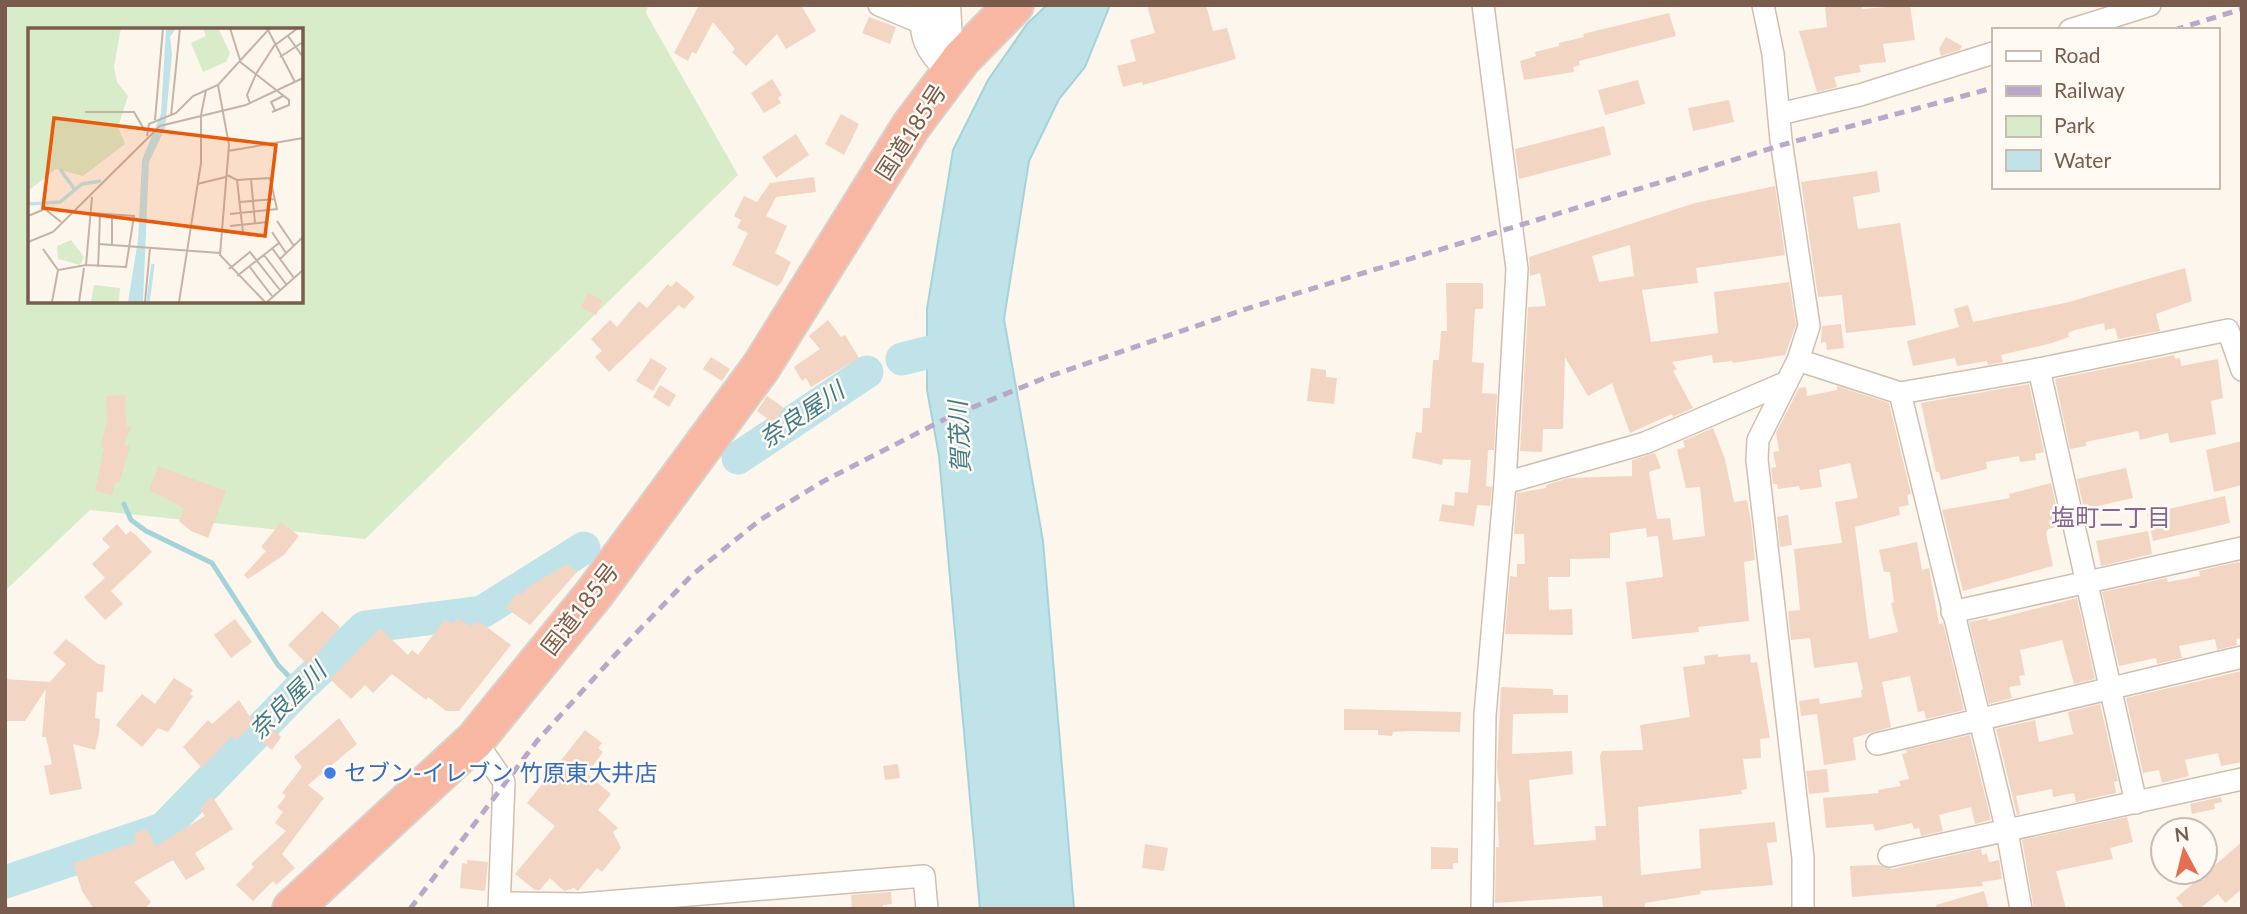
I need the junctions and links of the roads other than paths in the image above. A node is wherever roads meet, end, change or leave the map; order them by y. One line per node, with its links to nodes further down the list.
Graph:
1 (879, 5): 6 (street)
2 (1483, 5): 14 (street)
3 (1763, 5): 8 (street)
4 (2150, 5): 5 (street)
5 (2076, 28)
6 (958, 30): 21 (highway, 国道185号)
7 (1992, 54): 8 (street)
8 (1779, 114): 9 (street)
9 (1798, 360): 12 (street); 13 (street)
10 (2039, 369): 11 (street); 13 (street); 16 (street)
11 (2242, 370)
12 (1787, 382): 14 (street); 33 (street)
13 (1900, 393): 17 (street)
14 (1505, 483): 32 (street)
15 (2242, 548): 16 (street)
16 (2088, 584): 17 (street); 19 (street)
17 (1952, 612): 20 (street)
18 (2242, 657): 19 (street)
19 (2111, 690): 20 (street); 24 (street)
20 (1979, 721): 22 (street); 25 (street)
21 (475, 740): 28 (street); 30 (highway, 国道185号)
22 (1877, 744)
23 (2242, 779): 24 (street)
24 (2136, 803): 25 (street)
25 (2007, 831): 26 (street); 34 (street)
26 (1889, 856)
27 (699, 902): 29 (street); 31 (street)
28 (499, 906): 29 (street)
29 (581, 906)
30 (292, 909)
31 (927, 909)
32 (1482, 909)
33 (1803, 909)
34 (2021, 909)

